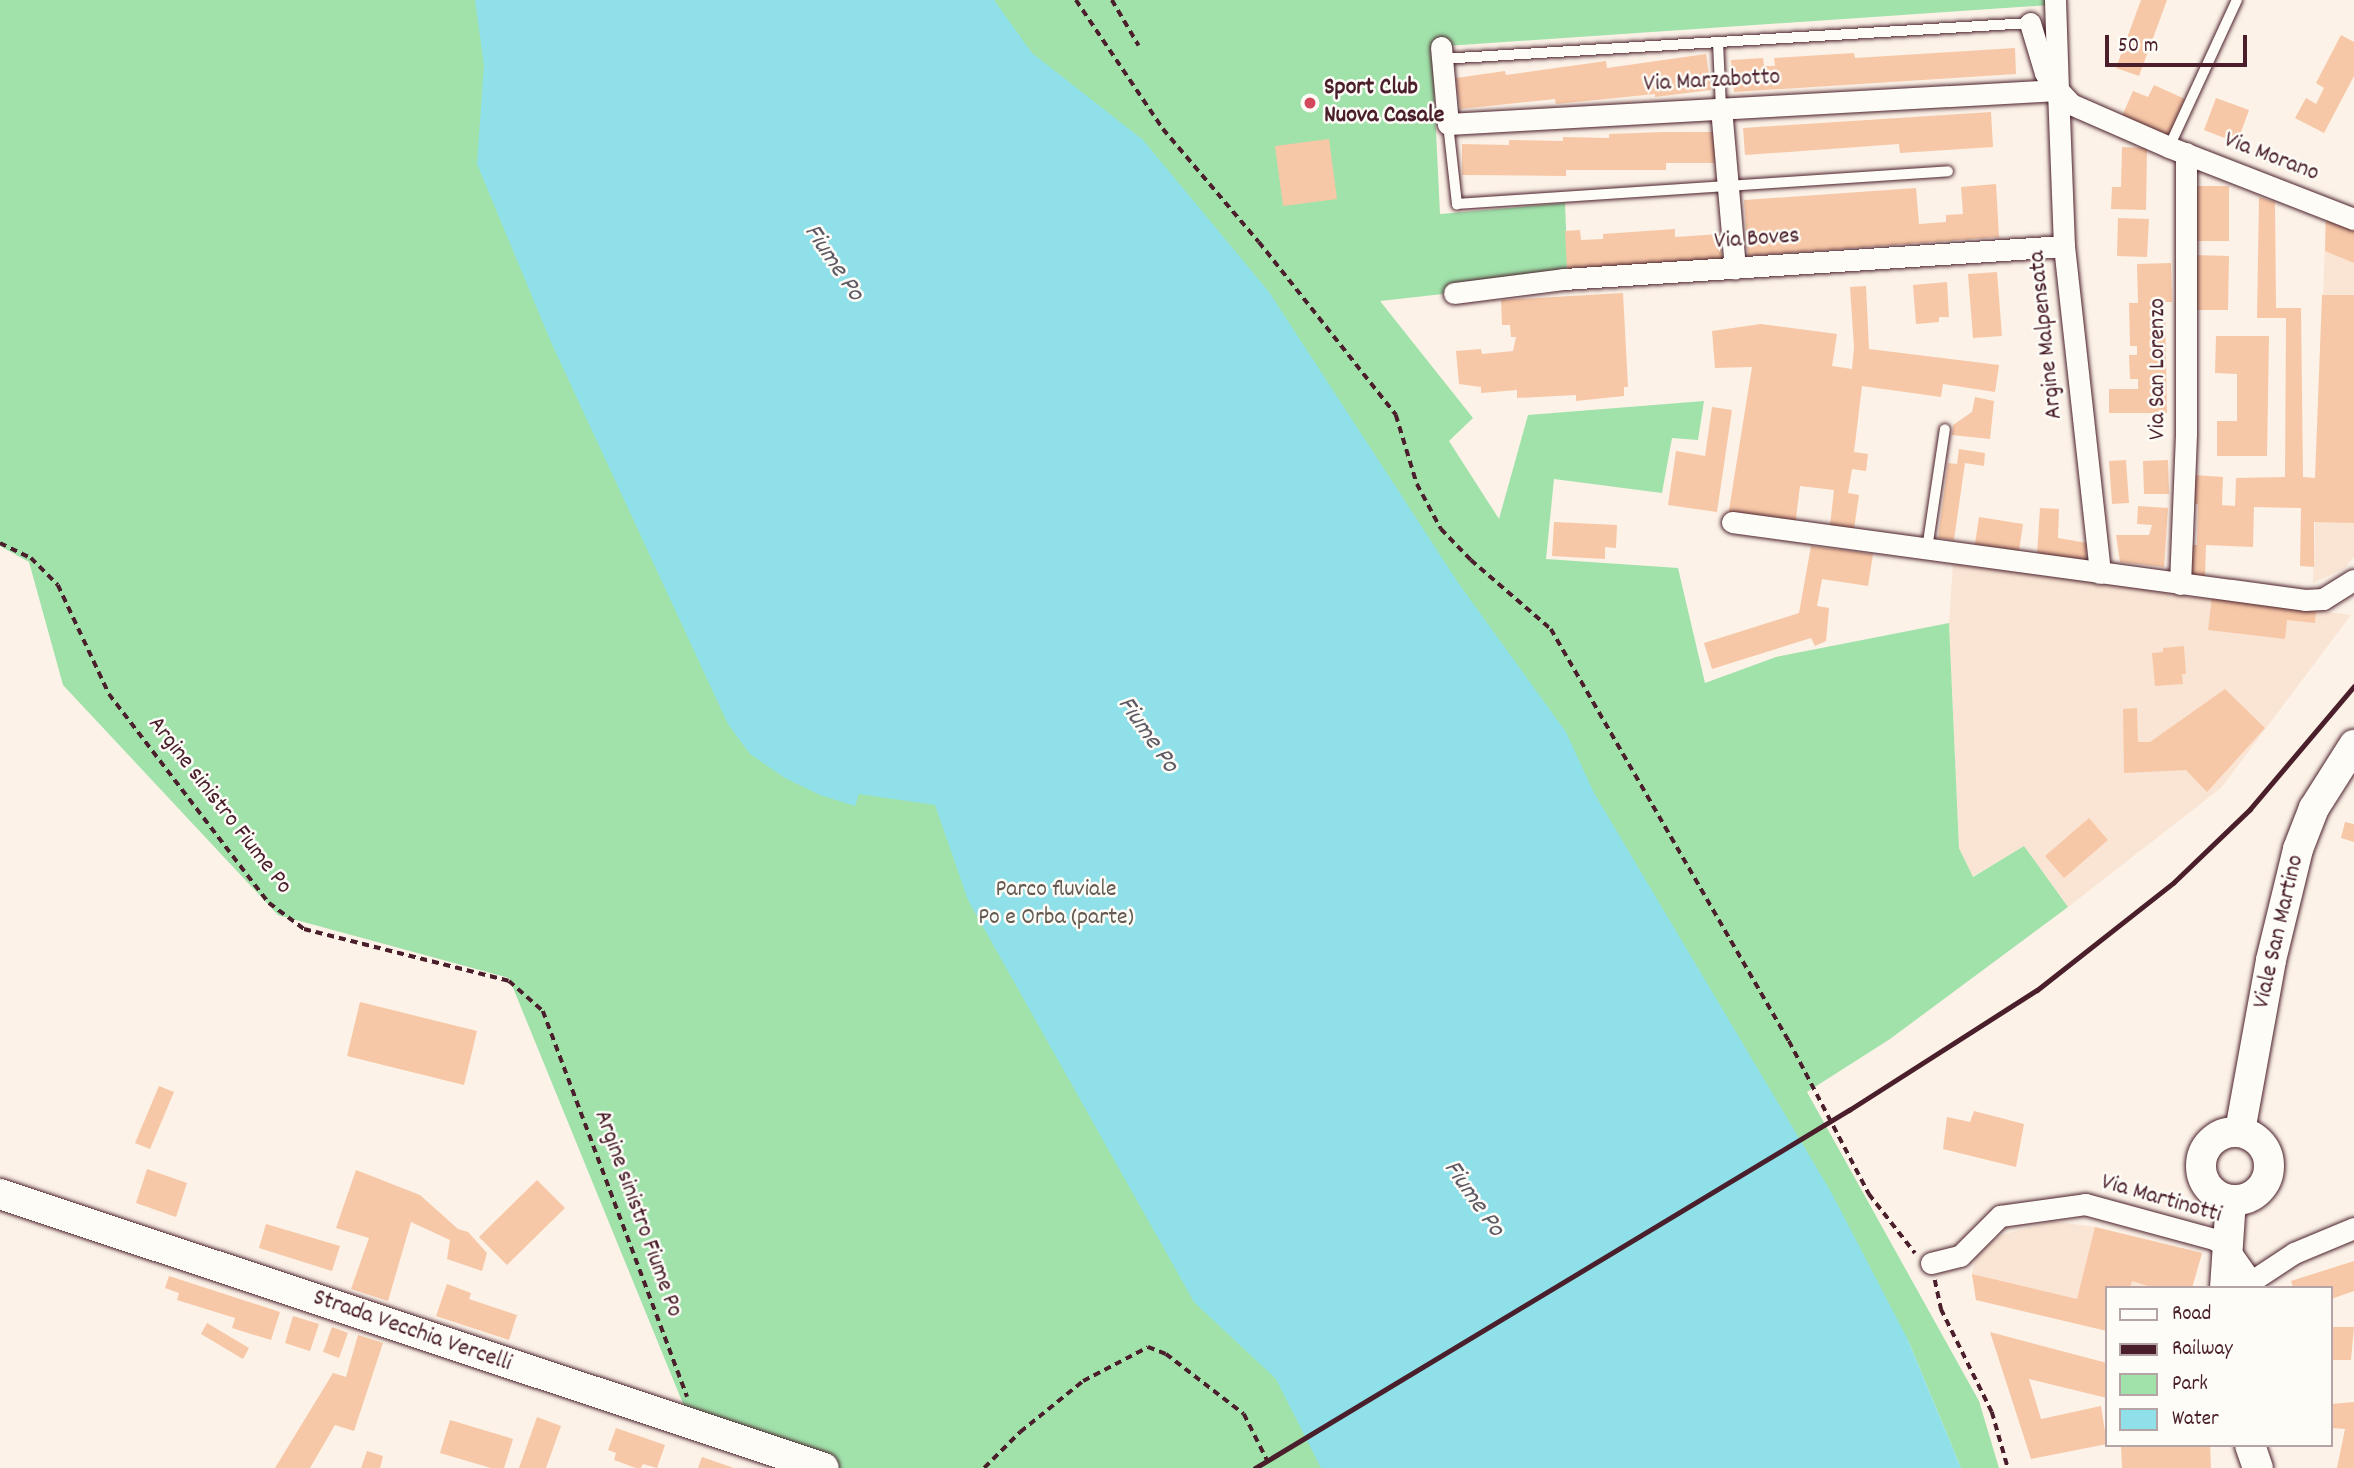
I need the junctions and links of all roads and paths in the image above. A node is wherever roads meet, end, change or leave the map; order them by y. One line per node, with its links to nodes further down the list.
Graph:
1 (1076, 0): 33 (path)
2 (1112, 0): 7 (path)
3 (2055, 0): 9 (street, Argine Malpensata)
4 (2236, 0): 12 (lane)
5 (2030, 23): 6 (lane); 9 (street, Argine Malpensata)
6 (1718, 42): 8 (lane); 10 (lane)
7 (1139, 46)
8 (1441, 53): 11 (street)
9 (2058, 90): 10 (street, Via Marzabotto); 12 (street, Via Morano); 16 (street, Argine Malpensata)
10 (1721, 108): 11 (street, Via Marzabotto); 14 (street)
11 (1448, 124): 14 (lane)
12 (2178, 150): 15 (street, Via Morano); 25 (street, Via San Lorenzo)
13 (1948, 171): 14 (lane)
14 (1728, 188): 17 (street)
15 (2354, 219)
16 (2064, 246): 17 (street, Via Boves); 23 (street, Argine Malpensata)
17 (1735, 268): 18 (street, Via Boves)
18 (1454, 293)
19 (1945, 429): 22 (lane)
20 (1732, 522): 22 (street)
21 (0, 543): 35 (path, Argine sinistro Fiume Po)
22 (1927, 549): 23 (street)
23 (2100, 573): 25 (street)
24 (2354, 580): 25 (street)
25 (2180, 584)
26 (2354, 745): 27 (street, Viale San Martino)
27 (2240, 1132): 29 (street); 29 (street)
28 (0, 1194): 35 (street, Strada Vecchia Vercelli)
29 (2231, 1200): 32 (street)
30 (2354, 1211): 31 (street)
31 (2354, 1225): 34 (street)
32 (2227, 1248): 33 (street, Via Martinotti); 34 (street)
33 (1931, 1263): 40 (path)
34 (2239, 1285)
35 (698, 1429): 37 (street, Strada Vecchia Vercelli)
36 (2251, 1447): 41 (street)
37 (824, 1468)
38 (984, 1468): 39 (path)
39 (1271, 1468)
40 (2008, 1468)
41 (2258, 1468)

